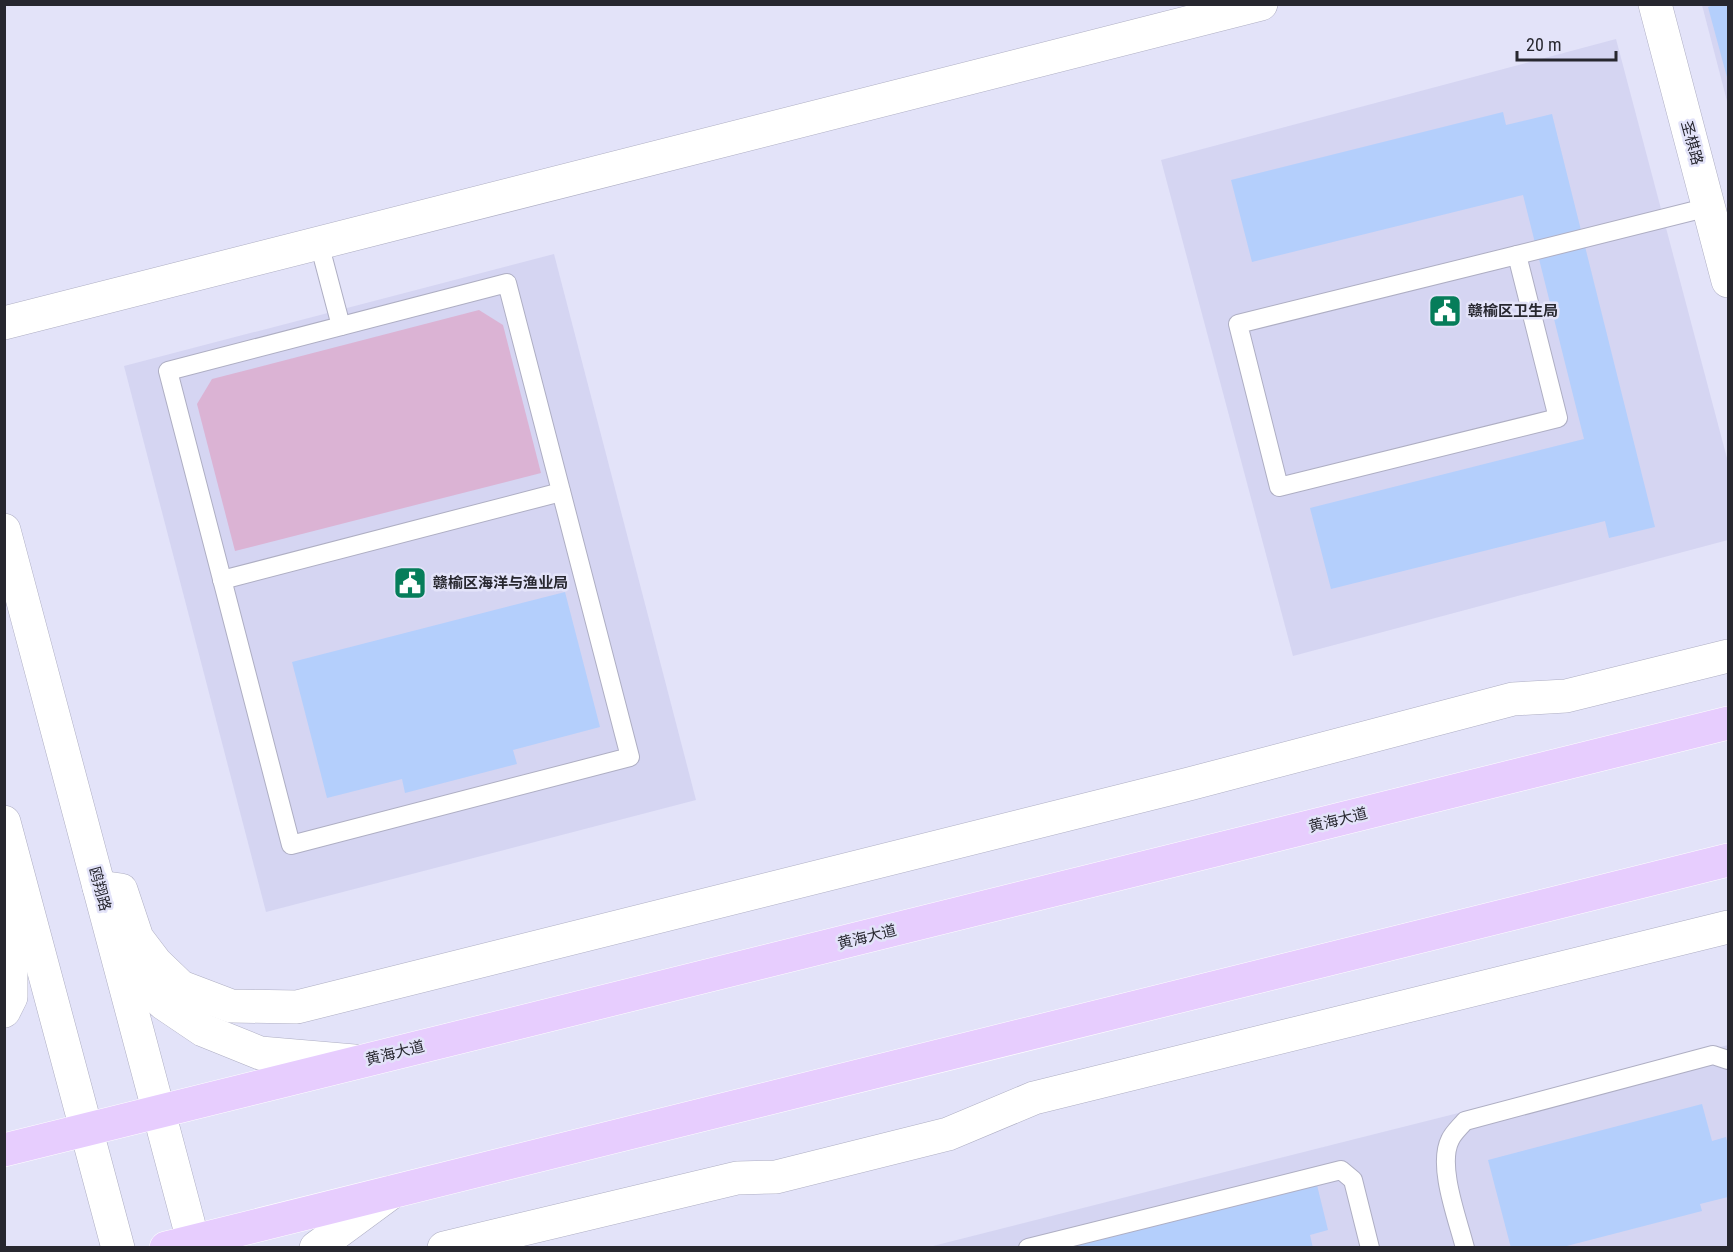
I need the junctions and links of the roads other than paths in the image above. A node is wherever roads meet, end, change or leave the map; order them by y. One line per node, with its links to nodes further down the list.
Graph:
1 (1262, 4): 4 (street)
2 (1655, 4): 3 (street, 圣棋路)
3 (1709, 207): 5 (lane); 6 (street, 圣棋路)
4 (319, 243): 7 (street); 8 (lane)
5 (1517, 255): 5 (lane)
6 (1728, 282)
7 (4, 322)
8 (341, 326): 9 (lane); 11 (lane)
9 (561, 492): 11 (lane); 11 (lane)
10 (4, 530): 17 (street, 鸥翔路)
11 (222, 580)
12 (1728, 656): 17 (street)
13 (1728, 723): 22 (main road, 黄海大道)
14 (4, 822): 24 (street)
15 (4, 860): 20 (street)
16 (1728, 861): 26 (main road)
17 (99, 887): 19 (street, 鸥翔路)
18 (1728, 927): 30 (street)
19 (116, 952): 22 (street); 23 (street, 鸥翔路)
20 (4, 1011)
21 (1728, 1060): 33 (lane)
22 (361, 1061): 23 (main road, 黄海大道)
23 (159, 1112): 24 (main road, 黄海大道); 27 (street, 鸥翔路)
24 (86, 1130): 25 (main road, 黄海大道); 28 (street)
25 (4, 1150)
26 (392, 1191): 27 (main road); 29 (street)
27 (185, 1245)
28 (118, 1248)
29 (316, 1248)
30 (444, 1248)
31 (1028, 1248): 32 (lane)
32 (1370, 1248)
33 (1465, 1248)

